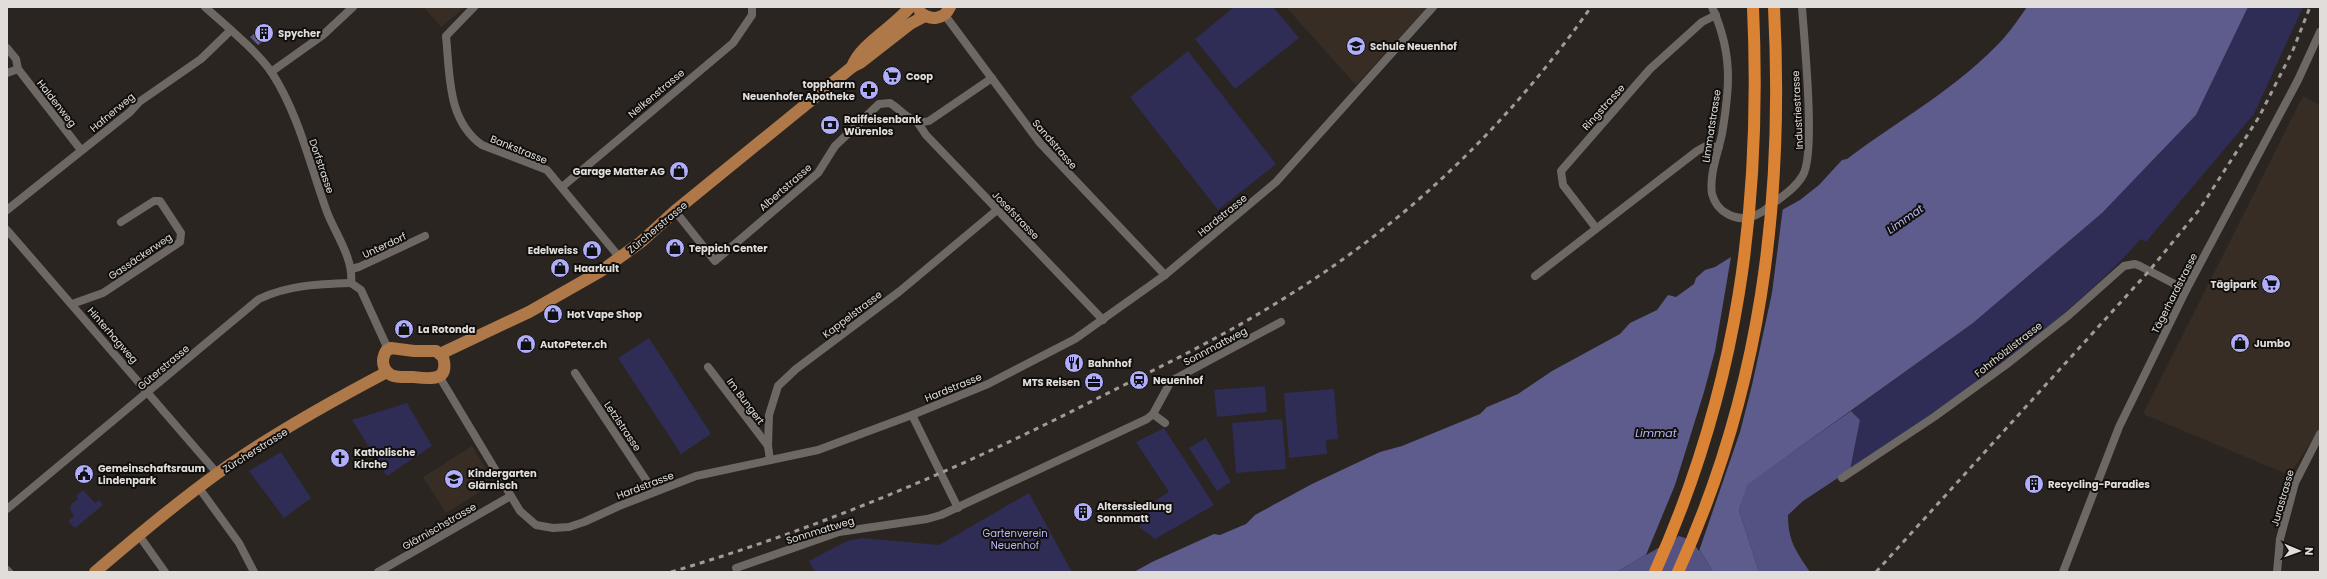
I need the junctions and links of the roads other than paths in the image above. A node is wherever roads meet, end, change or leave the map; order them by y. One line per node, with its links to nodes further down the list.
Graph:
1 (205, 7): 14 (street, Dorfstrasse)
2 (353, 7): 19 (street)
3 (474, 7): 25 (street, Bankstrasse)
4 (752, 7): 25 (street, Nelkenstrasse)
5 (910, 7): 17 (main road, Zürcherstrasse)
6 (1433, 7): 36 (street, Hardstrasse)
7 (1712, 7): 13 (street, Limmatstrasse)
8 (1753, 7): 65 (highway)
9 (1774, 7): 72 (highway)
10 (1802, 7): 29 (street, Industriestrasse)
11 (947, 11): 12 (main road); 21 (street, Sandstrasse)
12 (921, 12): 17 (main road, Zürcherstrasse)
13 (1716, 15): 23 (street, Limmatstrasse); 31 (street, Ringstrasse)
14 (230, 30): 19 (street, Dorfstrasse); 24 (street, Hafnerweg)
15 (2319, 35): 39 (street, Tägerhardstrasse)
16 (7, 48): 18 (street, Haldenweg)
17 (852, 67): 28 (main road, Zürcherstrasse)
18 (18, 69): 20 (street); 24 (street, Haldenweg)
19 (271, 72): 35 (street, Dorfstrasse)
20 (7, 73)
21 (992, 78): 22 (street); 36 (street, Sandstrasse)
22 (918, 123): 27 (street, Josefstrasse); 28 (street, Albertstrasse)
23 (1719, 146): 29 (street, Limmatstrasse); 31 (street)
24 (81, 150): 26 (street, Hafnerweg)
25 (562, 187): 34 (street, Bankstrasse)
26 (7, 210)
27 (997, 210): 41 (street, Josefstrasse); 54 (street, Kappelstrasse)
28 (675, 211): 34 (main road, Zürcherstrasse)
29 (1758, 216)
30 (121, 222): 40 (street, Gassäckerweg)
31 (1596, 228): 37 (street)
32 (7, 230): 40 (street, Hinterhagweg)
33 (425, 236): 35 (street, Unterdorf)
34 (620, 258): 44 (main road, Zürcherstrasse)
35 (351, 269): 38 (street, Dorfstrasse)
36 (1164, 276): 41 (street, Hardstrasse)
37 (1535, 276)
38 (351, 283): 43 (street); 49 (street, Güterstrasse)
39 (2186, 290): 57 (street, Fohrhölzlistrasse); 73 (street, Tägerhardstrasse)
40 (72, 304): 49 (street, Hinterhagweg)
41 (1103, 320): 51 (street, Hardstrasse)
42 (1281, 322): 50 (street, Sonnmattweg)
43 (388, 349): 44 (main road); 46 (main road)
44 (440, 354): 48 (main road)
45 (708, 367): 54 (street, Im Bungert)
46 (387, 372): 48 (main road); 56 (main road, Zürcherstrasse)
47 (575, 373): 59 (street, Letzistrasse)
48 (439, 376): 60 (street, Hardstrasse)
49 (148, 392): 56 (street, Hinterhagweg); 62 (street, Güterstrasse)
50 (1153, 414): 52 (street); 61 (street, Sonnmattweg)
51 (912, 415): 55 (street, Hardstrasse); 61 (street)
52 (1165, 423)
53 (2320, 434): 74 (street, Jurastrasse)
54 (768, 446): 55 (street, Kappelstrasse)
55 (770, 460): 59 (street, Hardstrasse)
56 (217, 473): 58 (main road, Zürcherstrasse)
57 (1842, 478)
58 (199, 488): 63 (main road, Zürcherstrasse); 70 (street)
59 (654, 492): 60 (street, Hardstrasse)
60 (510, 497): 71 (street, Glärnischstrasse)
61 (958, 508): 64 (street, Sonnmattweg)
62 (7, 509)
63 (138, 534): 68 (main road, Zürcherstrasse); 69 (street)
64 (736, 568)
65 (1656, 569)
66 (7, 570): 67 (street)
67 (9, 572)
68 (95, 572)
69 (165, 572)
70 (254, 572)
71 (378, 572)
72 (1678, 572)
73 (2063, 572)
74 (2277, 572)

